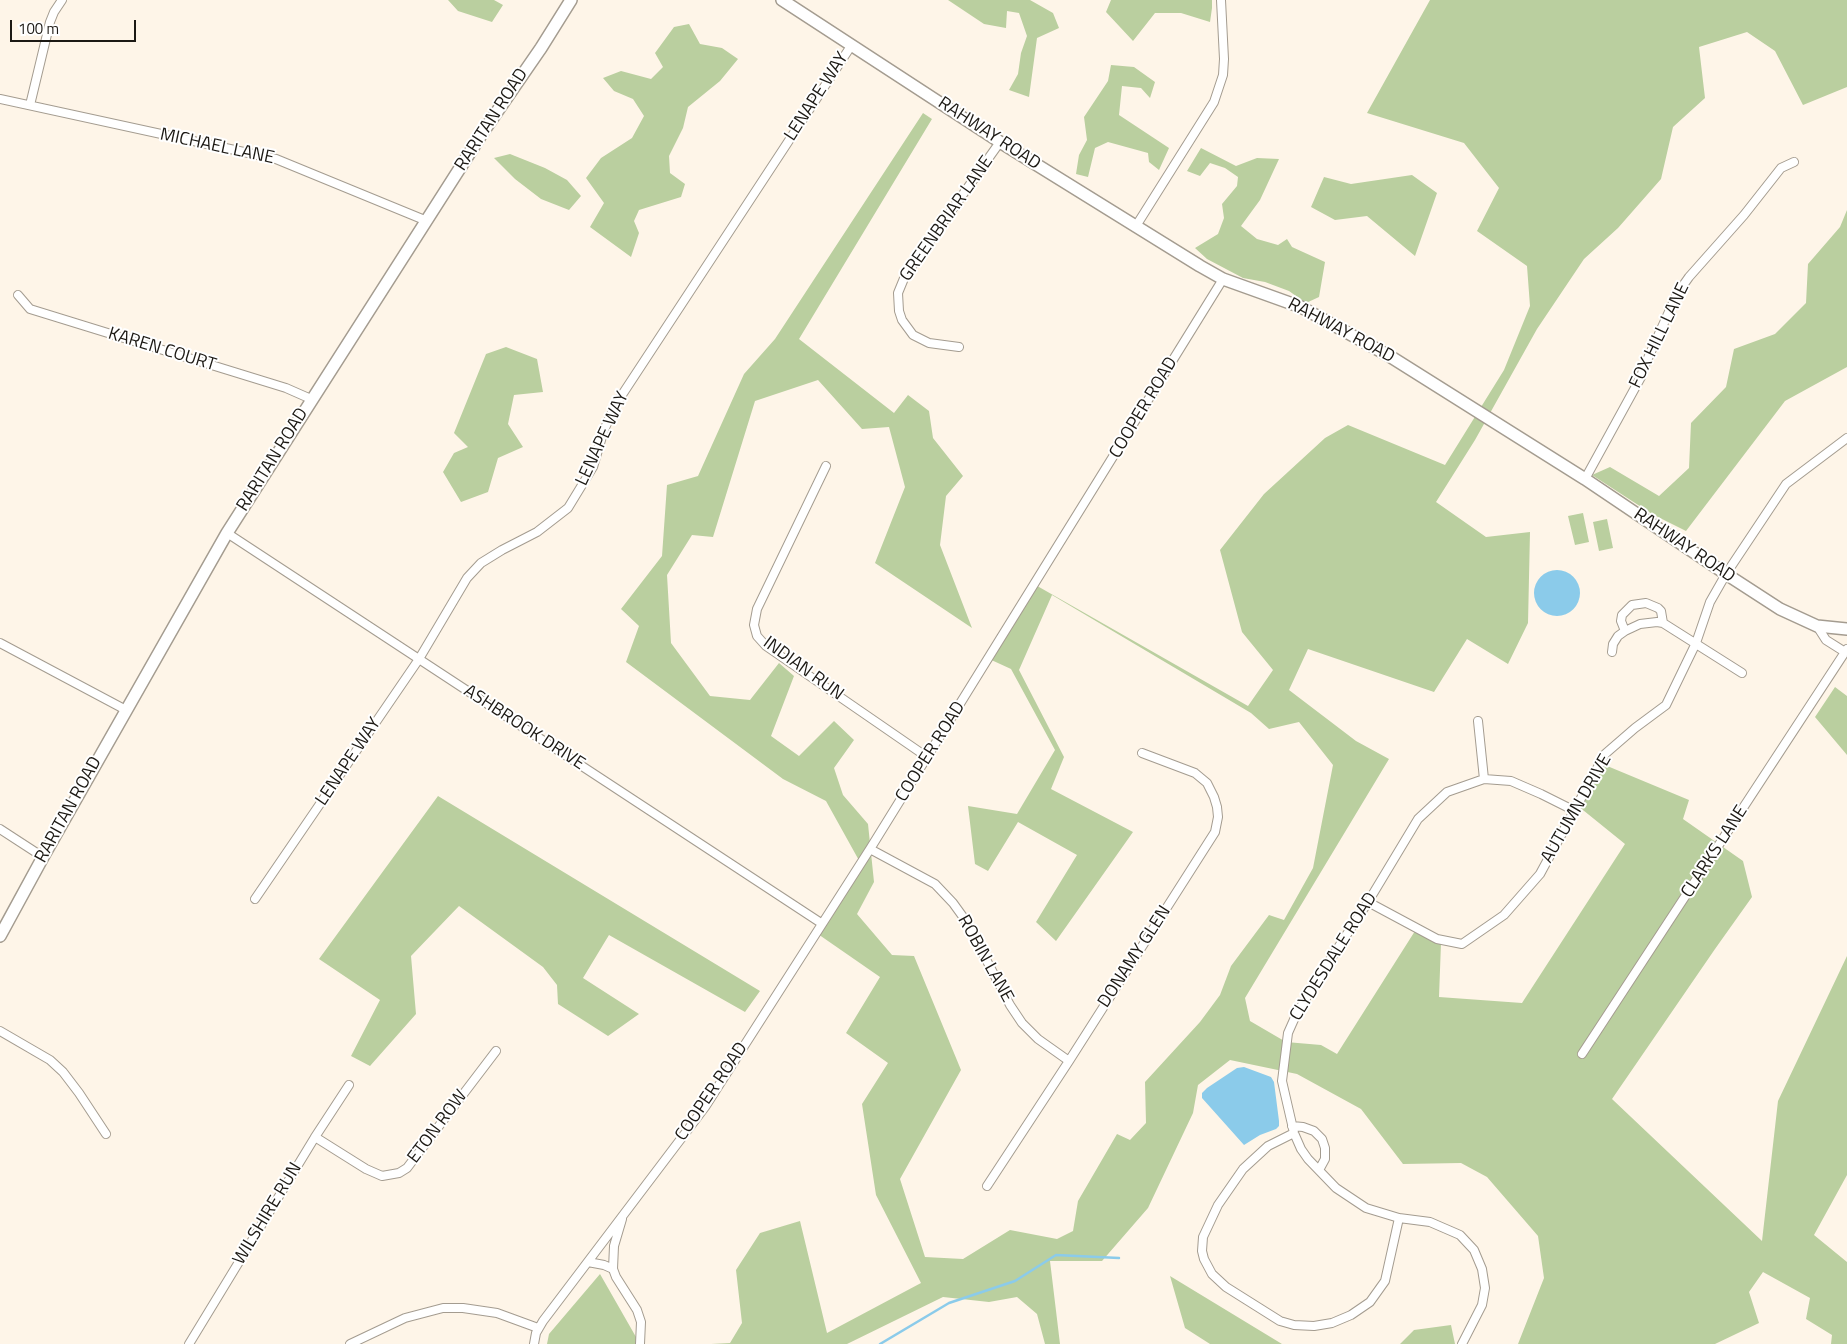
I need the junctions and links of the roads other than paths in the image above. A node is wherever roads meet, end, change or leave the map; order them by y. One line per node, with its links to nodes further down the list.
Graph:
1 (62, 0): 7 (street)
2 (571, 0): 10 (street, RARITAN ROAD)
3 (782, 0): 5 (street, RAHWAY ROAD)
4 (1221, 0): 11 (street)
5 (851, 46): 8 (street, RAHWAY ROAD); 29 (street, LENAPE WAY)
6 (0, 99): 7 (street, MICHAEL LANE)
7 (30, 105): 10 (street, MICHAEL LANE)
8 (1000, 142): 11 (street, RAHWAY ROAD); 14 (street, GREENBRIAR LANE)
9 (1794, 162): 18 (street, FOX HILL LANE)
10 (426, 221): 15 (street, RARITAN ROAD)
11 (1136, 226): 12 (street, RAHWAY ROAD)
12 (1223, 279): 18 (street, RAHWAY ROAD); 34 (street, COOPER ROAD)
13 (18, 295): 15 (street, KAREN COURT)
14 (959, 347)
15 (311, 399): 19 (street, RARITAN ROAD)
16 (1847, 438): 20 (street, AUTUMN DRIVE)
17 (826, 466): 34 (street, INDIAN RUN)
18 (1584, 479): 20 (street, RAHWAY ROAD)
19 (227, 533): 29 (street, ASHBROOK DRIVE); 31 (street, RARITAN ROAD)
20 (1726, 574): 22 (street, RAHWAY ROAD); 26 (street, AUTUMN DRIVE)
21 (1663, 624): 24 (street); 24 (street); 26 (street)
22 (1817, 626): 23 (street, RAHWAY ROAD); 27 (street)
23 (1847, 630)
24 (1625, 631): 28 (street)
25 (0, 643): 31 (street)
26 (1696, 643): 30 (street); 36 (street, AUTUMN DRIVE)
27 (1846, 650): 46 (street, CLARKS LANE)
28 (1612, 652)
29 (419, 660): 40 (street, LENAPE WAY); 42 (street, ASHBROOK DRIVE)
30 (1742, 673)
31 (126, 710): 39 (street, RARITAN ROAD)
32 (1478, 721): 35 (street)
33 (1142, 753): 47 (street, DONAMY GLEN)
34 (927, 757): 38 (street, COOPER ROAD)
35 (1484, 779): 36 (street, CLYDESDALE ROAD); 41 (street, CLYDESDALE ROAD)
36 (1574, 810): 41 (street, AUTUMN DRIVE)
37 (0, 829): 39 (street)
38 (870, 849): 42 (street, COOPER ROAD); 47 (street, ROBIN LANE)
39 (43, 857): 43 (street, RARITAN ROAD)
40 (255, 899)
41 (1368, 902): 49 (street, CLYDESDALE ROAD)
42 (822, 923): 54 (street, COOPER ROAD)
43 (0, 936)
44 (0, 1031): 50 (street)
45 (496, 1050): 51 (street, ETON ROW)
46 (1582, 1054)
47 (1069, 1061): 53 (street, DONAMY GLEN)
48 (349, 1085): 51 (street, WILSHIRE RUN)
49 (1293, 1129): 52 (street, CLYDESDALE ROAD); 52 (street); 55 (street)
50 (106, 1134)
51 (315, 1137): 59 (street, WILSHIRE RUN)
52 (1319, 1170): 55 (street, CLYDESDALE ROAD)
53 (987, 1186)
54 (623, 1214): 56 (street, COOPER ROAD); 57 (street, COOPER ROAD)
55 (1399, 1218): 63 (street, CLYDESDALE ROAD)
56 (588, 1262): 57 (street); 58 (street, COOPER ROAD)
57 (613, 1270): 62 (street)
58 (538, 1328): 60 (street); 61 (street, COOPER ROAD)
59 (189, 1344)
60 (350, 1344)
61 (534, 1344)
62 (640, 1344)
63 (1462, 1344)

